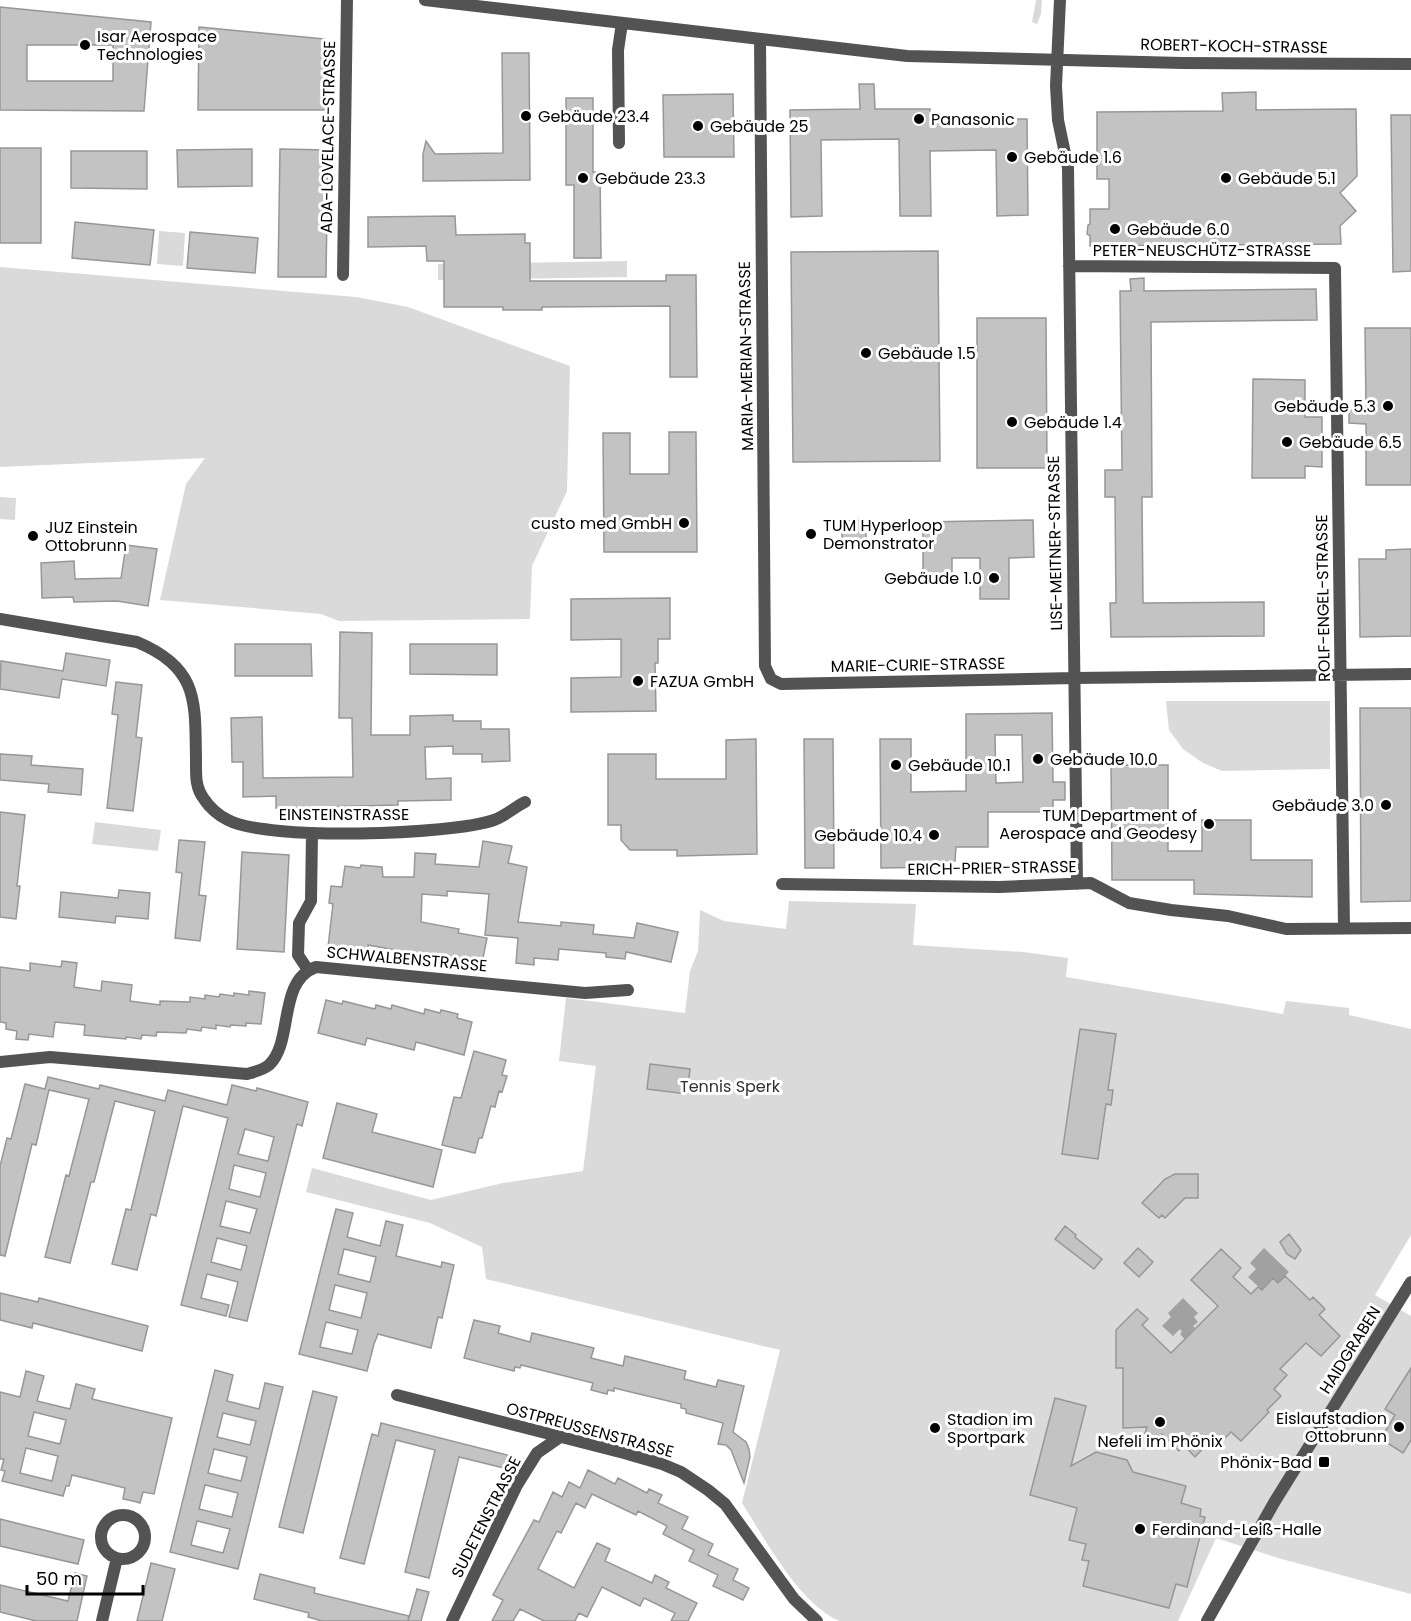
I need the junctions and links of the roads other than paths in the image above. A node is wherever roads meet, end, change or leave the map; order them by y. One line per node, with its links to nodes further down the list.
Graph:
1 (347, 0): 11 (street, ADA-LOVELACE-STRASSE)
2 (425, 0): 4 (street, ROBERT-KOCH-STRASSE)
3 (1060, 0): 6 (street, LISE-MEITNER-STRASSE)
4 (622, 23): 5 (street, ROBERT-KOCH-STRASSE); 8 (street)
5 (760, 39): 6 (street, ROBERT-KOCH-STRASSE); 13 (street, MARIA-MERIAN-STRASSE)
6 (1057, 59): 7 (street, ROBERT-KOCH-STRASSE); 9 (street, LISE-MEITNER-STRASSE)
7 (1411, 64)
8 (619, 143)
9 (1069, 266): 10 (street, PETER-NEUSCHÜTZ-STRASSE); 16 (street, LISE-MEITNER-STRASSE)
10 (1335, 268): 14 (street, ROLF-ENGEL-STRASSE)
11 (343, 275)
12 (0, 619): 18 (street, EINSTEINSTRASSE)
13 (767, 673): 16 (street, MARIE-CURIE-STRASSE)
14 (1340, 674): 15 (street, MARIE-CURIE-STRASSE); 16 (street, MARIE-CURIE-STRASSE); 21 (street, ROLF-ENGEL-STRASSE)
15 (1411, 674)
16 (1074, 678): 20 (street, LISE-MEITNER-STRASSE)
17 (525, 802): 18 (street, EINSTEINSTRASSE)
18 (312, 833): 23 (street)
19 (782, 884): 20 (street, ERICH-PRIER-STRASSE)
20 (1077, 884): 21 (street, ERICH-PRIER-STRASSE)
21 (1344, 928): 22 (street, ERICH-PRIER-STRASSE)
22 (1411, 928)
23 (308, 970): 24 (street, SCHWALBENSTRASSE); 25 (street, SCHWALBENSTRASSE)
24 (628, 990)
25 (0, 1062)
26 (1411, 1282): 33 (street, HAIDGRABEN)
27 (397, 1395): 28 (street, OSTPREUSSENSTRASSE)
28 (560, 1437): 31 (street, SUDETENSTRASSE); 32 (street, OSTPREUSSENSTRASSE)
29 (117, 1558): 30 (street)
30 (102, 1621)
31 (452, 1621)
32 (817, 1621)
33 (1207, 1621)

